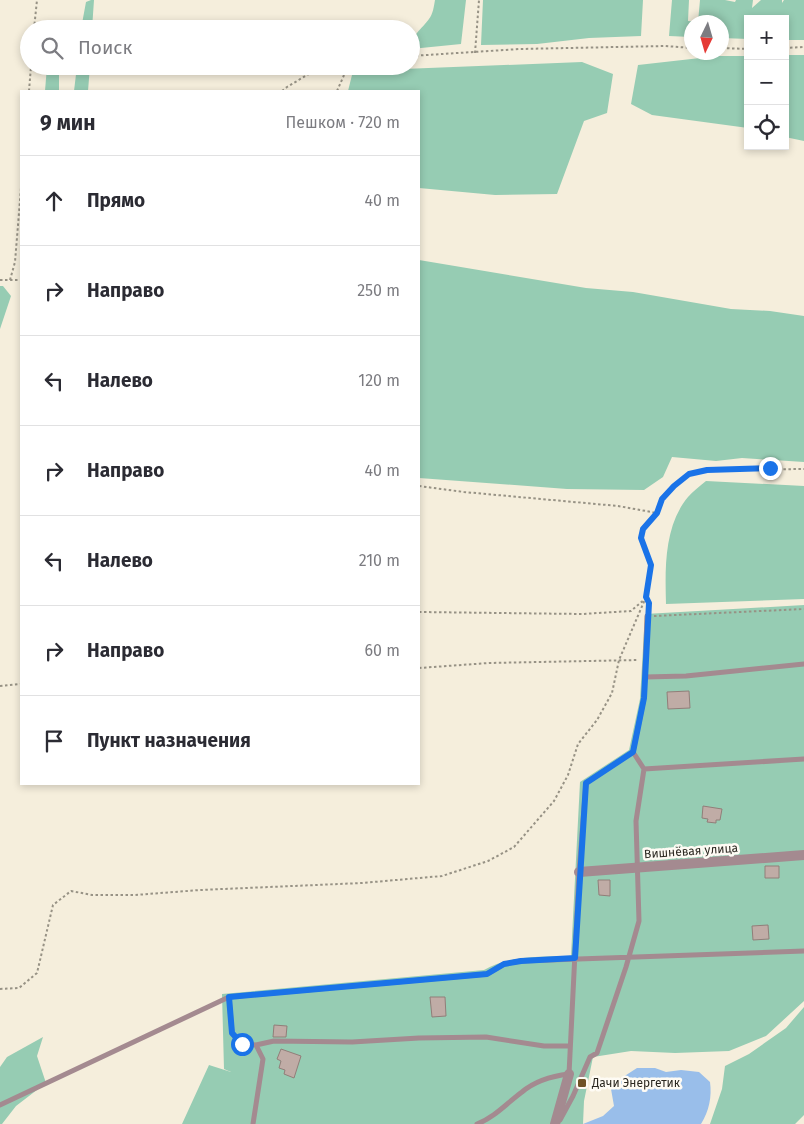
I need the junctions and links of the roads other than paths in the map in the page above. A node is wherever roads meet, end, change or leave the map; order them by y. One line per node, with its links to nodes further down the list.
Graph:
1 (648, 616): 3 (lane)
2 (804, 664): 3 (lane)
3 (645, 677): 4 (lane)
4 (633, 752): 6 (lane); 9 (lane)
5 (804, 759): 6 (lane)
6 (644, 769): 8 (lane)
7 (804, 855): 8 (street, Вишнёвая улица)
8 (637, 868): 9 (street, Вишнёвая улица); 11 (lane)
9 (579, 872): 12 (lane)
10 (804, 951): 11 (lane)
11 (629, 957): 12 (lane); 20 (lane)
12 (575, 958): 13 (lane); 15 (lane)
13 (229, 997): 14 (lane); 17 (lane)
14 (256, 1045): 15 (lane); 18 (lane)
15 (570, 1046): 16 (lane)
16 (569, 1074): 19 (lane); 20 (street)
17 (0, 1105)
18 (253, 1124)
19 (477, 1124)
20 (556, 1124)

